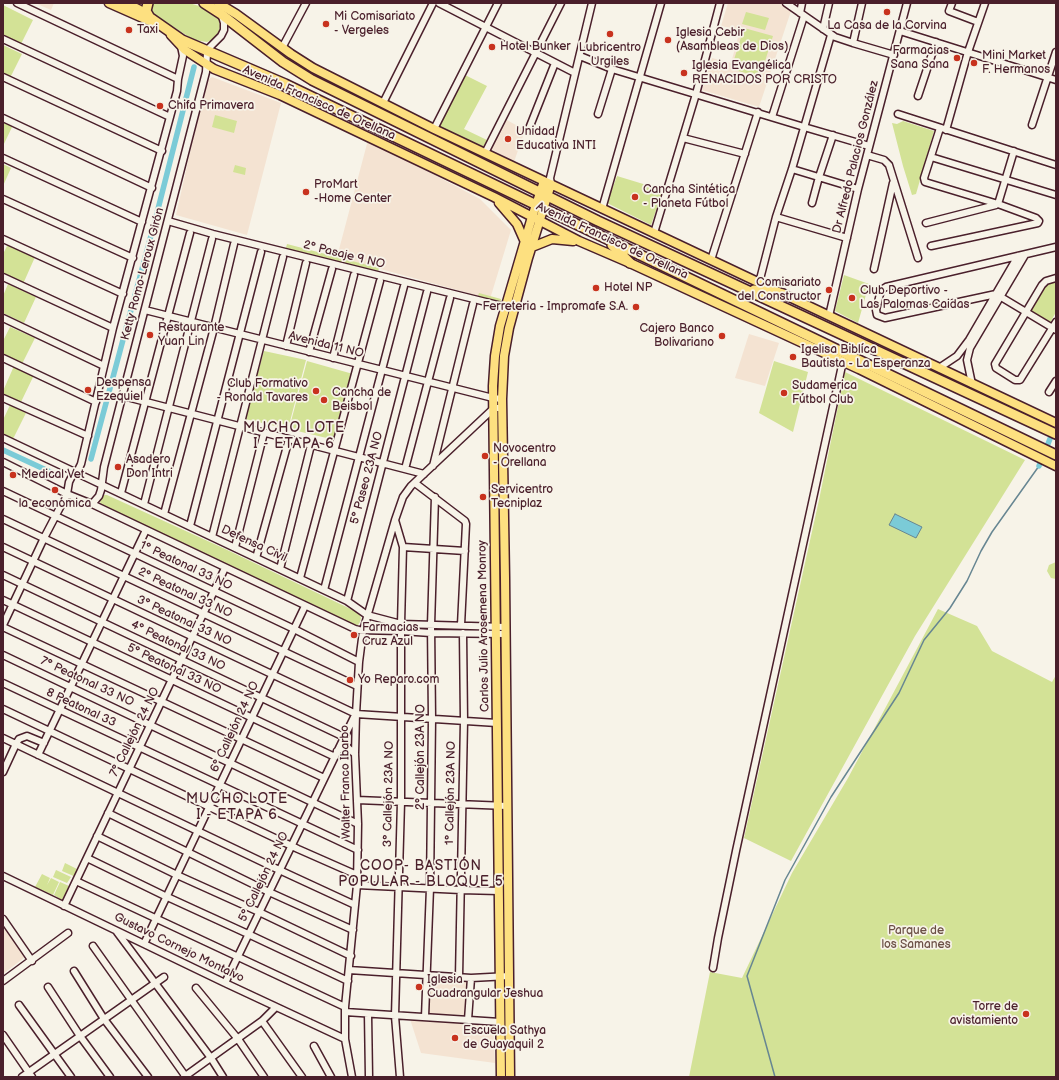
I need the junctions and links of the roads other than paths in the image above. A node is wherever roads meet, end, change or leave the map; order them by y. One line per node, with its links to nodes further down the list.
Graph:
1 (17, 3): 48 (street)
2 (109, 3): 25 (main road, Avenida Francisco de Orellana)
3 (125, 3): 25 (highway, Avenida Francisco de Orellana)
4 (148, 3): 25 (highway)
5 (204, 3): 22 (highway, Avenida Francisco de Orellana)
6 (220, 3): 22 (street); 34 (main road, Avenida Francisco de Orellana)
7 (306, 3): 34 (street)
8 (433, 3): 52 (street)
9 (439, 3): 26 (street)
10 (498, 3): 26 (street)
11 (562, 3): 36 (street)
12 (592, 3): 40 (street)
13 (661, 3): 46 (street)
14 (720, 3): 50 (street)
15 (786, 3): 23 (street)
16 (802, 3): 23 (street)
17 (829, 3): 27 (street)
18 (862, 3): 32 (street)
19 (907, 3): 28 (street, Dr Alfredo Palacios González)
20 (952, 3): 24 (street)
21 (985, 3): 24 (street)
22 (221, 14): 35 (street); 82 (highway, Avenida Francisco de Orellana)
23 (802, 15): 27 (street); 57 (street)
24 (978, 22): 37 (street)
25 (159, 25): 33 (main road, Avenida Francisco de Orellana); 35 (highway, Avenida Francisco de Orellana)
26 (486, 26): 36 (street); 62 (street)
27 (823, 29): 29 (street)
28 (900, 31): 31 (street); 39 (street, Dr Alfredo Palacios González)
29 (831, 35): 32 (street); 61 (street)
30 (3, 39): 56 (street)
31 (936, 42): 37 (street); 51 (street)
32 (853, 43): 39 (street)
33 (181, 46): 42 (main road, Avenida Francisco de Orellana); 48 (street, Ketty Romo-Leroux Girón)
34 (282, 48): 52 (main road, Avenida Francisco de Orellana)
35 (208, 50): 42 (street, Ketty Romo-Leroux Girón); 88 (highway, Avenida Francisco de Orellana)
36 (536, 52): 41 (street); 69 (street)
37 (968, 52): 47 (street); 63 (street)
38 (1056, 52): 47 (street)
39 (894, 54): 66 (street, Dr Alfredo Palacios González)
40 (580, 56): 43 (street); 44 (street)
41 (555, 63): 44 (street); 60 (street)
42 (207, 65): 84 (main road, Avenida Francisco de Orellana); 92 (street, Ketty Romo-Leroux Girón)
43 (612, 68): 46 (street); 54 (street)
44 (574, 73): 78 (street)
45 (3, 77): 67 (street)
46 (641, 78): 50 (street); 89 (street)
47 (1048, 78): 49 (street); 59 (street)
48 (178, 79): 56 (street, Ketty Romo-Leroux Girón)
49 (1056, 80)
50 (696, 94): 53 (street); 65 (street)
51 (918, 96)
52 (383, 103): 62 (main road, Avenida Francisco de Orellana)
53 (758, 112): 57 (street); 70 (street)
54 (598, 114)
55 (898, 114): 63 (street)
56 (170, 117): 67 (street, Ketty Romo-Leroux Girón)
57 (772, 117): 61 (street)
58 (3, 118): 80 (street)
59 (1032, 125)
60 (530, 126)
61 (804, 127): 64 (street); 75 (street)
62 (434, 129): 69 (main road, Avenida Francisco de Orellana)
63 (943, 129): 68 (street); 72 (street)
64 (833, 135): 66 (street); 76 (street)
65 (683, 138): 70 (street); 96 (street)
66 (870, 146): 71 (street, Dr Alfredo Palacios González)
67 (162, 151): 80 (street, Ketty Romo-Leroux Girón)
68 (1014, 151): 74 (street); 77 (street)
69 (485, 153): 78 (main road, Avenida Francisco de Orellana)
70 (745, 154): 111 (street)
71 (867, 155): 79 (street); 81 (street, Dr Alfredo Palacios González)
72 (931, 157): 77 (street); 87 (street)
73 (3, 158): 93 (street)
74 (1056, 165)
75 (792, 169): 76 (street); 90 (street)
76 (819, 177): 81 (street); 86 (street)
77 (1005, 180): 83 (street); 87 (street)
78 (548, 181): 82 (main road, Carlos Julio Arosemena Monroy); 89 (main road, Avenida Francisco de Orellana)
79 (894, 182): 110 (street); 115 (street)
80 (152, 188): 93 (street, Ketty Romo-Leroux Girón)
81 (858, 189): 98 (street, Dr Alfredo Palacios González)
82 (544, 194): 88 (main road, Carlos Julio Arosemena Monroy); 122 (highway, Avenida Francisco de Orellana)
83 (1056, 195)
84 (494, 197): 91 (main road, Avenida Francisco de Orellana); 103 (main road)
85 (3, 199): 109 (street)
86 (812, 203)
87 (998, 204): 94 (street); 104 (street)
88 (540, 207): 91 (main road, Carlos Julio Arosemena Monroy); 97 (highway, Avenida Francisco de Orellana)
89 (602, 209): 96 (main road, Avenida Francisco de Orellana)
90 (776, 217): 98 (street); 120 (street)
91 (536, 219): 101 (main road, Avenida Francisco de Orellana); 103 (main road, Carlos Julio Arosemena Monroy)
92 (168, 221): 129 (street, 2° Pasaje 9 NO); 130 (street, Ketty Romo-Leroux Girón)
93 (142, 222): 109 (street, Ketty Romo-Leroux Girón)
94 (926, 223)
95 (190, 233): 132 (street)
96 (654, 233): 111 (main road, Avenida Francisco de Orellana)
97 (604, 238): 113 (highway); 175 (highway, Avenida Francisco de Orellana)
98 (847, 238): 133 (street, Dr Alfredo Palacios González)
99 (3, 239): 124 (street)
100 (212, 239): 135 (street)
101 (579, 241): 103 (main road); 113 (main road, Avenida Francisco de Orellana)
102 (234, 244): 138 (street)
103 (528, 244): 129 (main road, Carlos Julio Arosemena Monroy)
104 (931, 246)
105 (1056, 247): 107 (street)
106 (261, 252): 140 (street)
107 (1022, 256): 126 (street); 126 (street)
108 (283, 257): 141 (street)
109 (133, 258): 124 (street, Ketty Romo-Leroux Girón)
110 (918, 258)
111 (711, 260): 120 (main road, Avenida Francisco de Orellana)
112 (306, 263): 142 (street)
113 (630, 263): 146 (main road, Avenida Francisco de Orellana)
114 (332, 269): 143 (street)
115 (874, 269)
116 (354, 275): 145 (street)
117 (3, 277): 137 (street)
118 (1056, 278): 131 (street)
119 (380, 281): 147 (street)
120 (760, 283): 125 (main road, Avenida Francisco de Orellana)
121 (404, 286): 150 (street)
122 (742, 288): 125 (highway); 169 (highway, Avenida Francisco de Orellana)
123 (427, 292): 151 (street, 5° Paseo 23A NO)
124 (123, 294): 137 (street, Ketty Romo-Leroux Girón)
125 (783, 294): 133 (main road, Avenida Francisco de Orellana)
126 (999, 295): 131 (street); 149 (street); 154 (street)
127 (450, 298): 153 (street)
128 (473, 304): 155 (street)
129 (510, 308): 159 (main road, Carlos Julio Arosemena Monroy)
130 (145, 310): 132 (street, Avenida 11 NO); 157 (street, Ketty Romo-Leroux Girón)
131 (1026, 312): 139 (street); 139 (street)
132 (168, 316): 135 (street, Avenida 11 NO); 161 (street)
133 (829, 316): 149 (main road, Avenida Francisco de Orellana)
134 (3, 318): 148 (street)
135 (190, 322): 138 (street, Avenida 11 NO); 162 (street)
136 (1056, 322): 139 (street)
137 (113, 328): 148 (street, Ketty Romo-Leroux Girón)
138 (214, 328): 140 (street, Avenida 11 NO); 164 (street)
139 (1054, 329)
140 (239, 334): 141 (street, Avenida 11 NO); 165 (street)
141 (263, 340): 142 (street, Avenida 11 NO); 167 (street)
142 (286, 346): 143 (street, Avenida 11 NO)
143 (309, 352): 145 (street, Avenida 11 NO)
144 (3, 358): 160 (street)
145 (333, 358): 147 (street, Avenida 11 NO)
146 (843, 361): 179 (main road, Avenida Francisco de Orellana); 318 (street)
147 (357, 364): 150 (street, Avenida 11 NO); 174 (street)
148 (104, 366): 160 (street, Ketty Romo-Leroux Girón)
149 (939, 368): 154 (main road, Avenida Francisco de Orellana)
150 (381, 370): 151 (street, Avenida 11 NO); 176 (street)
151 (405, 376): 153 (street, Avenida 11 NO); 178 (street, 5° Paseo 23A NO)
152 (1056, 381): 156 (street)
153 (428, 382): 155 (street, Avenida 11 NO); 181 (street)
154 (972, 384): 166 (main road, Avenida Francisco de Orellana)
155 (452, 388): 159 (street, Avenida 11 NO); 180 (street)
156 (1049, 392)
157 (123, 396): 161 (street); 185 (street, Ketty Romo-Leroux Girón)
158 (3, 398): 170 (street)
159 (498, 398): 163 (main road, Carlos Julio Arosemena Monroy)
160 (96, 402): 170 (street, Ketty Romo-Leroux Girón)
161 (145, 402): 162 (street); 187 (street)
162 (168, 408): 164 (street); 191 (street)
163 (498, 408): 180 (street, Walter Franco Ibarbo); 231 (main road, Carlos Julio Arosemena Monroy); 232 (main road, Carlos Julio Arosemena Monroy)
164 (191, 414): 165 (street); 192 (street)
165 (217, 421): 167 (street); 196 (street)
166 (1056, 423)
167 (241, 427): 168 (street); 198 (street)
168 (264, 433): 172 (street); 201 (street)
169 (1056, 434)
170 (88, 436): 182 (street, Ketty Romo-Leroux Girón)
171 (3, 438): 182 (street, Defensa Civil)
172 (289, 439): 173 (street); 206 (street)
173 (311, 445): 174 (street); 209 (street)
174 (335, 451): 176 (street); 212 (street)
175 (1054, 455)
176 (358, 457): 178 (street); 214 (street)
177 (3, 462): 188 (street, Defensa Civil)
178 (383, 464): 181 (street); 218 (street, 5° Paseo 23A NO)
179 (1052, 464)
180 (433, 466): 183 (street, Walter Franco Ibarbo)
181 (405, 469): 183 (street)
182 (77, 472): 185 (street, Defensa Civil); 188 (street, Ketty Romo-Leroux Girón)
183 (424, 474): 184 (street, Walter Franco Ibarbo)
184 (415, 483): 189 (street); 195 (street, Walter Franco Ibarbo)
185 (102, 484): 187 (street, Defensa Civil); 190 (street, Ketty Romo-Leroux Girón)
186 (3, 491): 193 (street, 1° Peatonal 33 NO)
187 (121, 493): 191 (street, Defensa Civil)
188 (67, 494): 190 (street, Defensa Civil); 193 (street, Ketty Romo-Leroux Girón)
189 (435, 497): 203 (street, 2° Callejón 23A NO); 204 (street)
190 (92, 504): 197 (street, Defensa Civil)
191 (144, 504): 192 (street, Defensa Civil)
192 (164, 514): 196 (street, Defensa Civil)
193 (55, 516): 199 (street, Ketty Romo-Leroux Girón); 205 (street, 1° Peatonal 33 NO)
194 (3, 519): 199 (street, 2° Peatonal 33 NO)
195 (395, 520): 202 (street); 222 (street, Walter Franco Ibarbo)
196 (190, 526): 198 (street, Defensa Civil)
197 (146, 530): 205 (street); 208 (street, Defensa Civil)
198 (212, 537): 201 (street, Defensa Civil)
199 (44, 538): 207 (street, Ketty Romo-Leroux Girón); 211 (street, 2° Peatonal 33 NO)
200 (3, 547): 207 (street, 3° Peatonal 33 NO)
201 (235, 547): 206 (street, Defensa Civil)
202 (402, 547): 203 (street); 224 (street)
203 (434, 549): 204 (street); 225 (street, 2° Callejón 23A NO)
204 (465, 551): 226 (street)
205 (135, 554): 211 (street); 215 (street, 1° Peatonal 33 NO)
206 (256, 558): 209 (street, Defensa Civil)
207 (33, 561): 213 (street, Ketty Romo-Leroux Girón); 216 (street, 3° Peatonal 33 NO)
208 (225, 568): 215 (street, 7° Callejón 24 NO); 220 (street, Defensa Civil)
209 (280, 569): 212 (street, Defensa Civil)
210 (3, 575): 213 (street, 4° Peatonal 33 NO)
211 (124, 576): 216 (street); 221 (street, 2° Peatonal 33 NO)
212 (300, 578): 214 (street, Defensa Civil)
213 (22, 584): 219 (street, Ketty Romo-Leroux Girón); 223 (street, 4° Peatonal 33 NO)
214 (324, 590): 218 (street, Defensa Civil)
215 (214, 592): 221 (street, 7° Callejón 24 NO); 228 (street, 1° Peatonal 33 NO)
216 (112, 599): 223 (street); 235 (street, 3° Peatonal 33 NO)
217 (3, 600): 219 (street, 5° Peatonal 33 NO)
218 (347, 601): 222 (street, Defensa Civil)
219 (13, 605): 227 (street, Ketty Romo-Leroux Girón); 236 (street, 5° Peatonal 33 NO)
220 (305, 606): 228 (street, 6° Callejón 24 NO); 229 (street, Defensa Civil)
221 (204, 614): 235 (street, 7° Callejón 24 NO); 237 (street, 2° Peatonal 33 NO)
222 (367, 615): 224 (street, Defensa Civil); 229 (street, Walter Franco Ibarbo)
223 (102, 622): 236 (street); 239 (street, 4° Peatonal 33 NO)
224 (401, 624): 225 (street, Defensa Civil)
225 (431, 625): 226 (street, Defensa Civil); 233 (street, 2° Callejón 23A NO)
226 (460, 625): 231 (street, Defensa Civil)
227 (3, 626): 241 (street)
228 (294, 629): 237 (street, 6° Callejón 24 NO); 240 (street, 1° Peatonal 33 NO)
229 (363, 631): 230 (street, Defensa Civil); 240 (street, Walter Franco Ibarbo)
230 (401, 631): 233 (street, Defensa Civil); 252 (street, 3° Callejón 23A NO)
231 (496, 631): 232 (street, Defensa Civil); 234 (street, Defensa Civil); 256 (main road, Carlos Julio Arosemena Monroy)
232 (505, 631): 281 (main road, Carlos Julio Arosemena Monroy)
233 (431, 633): 234 (street, Defensa Civil); 254 (street, 2° Callejón 23A NO)
234 (463, 633): 255 (street, 1° Callejón 23A NO)
235 (192, 637): 239 (street, 7° Callejón 24 NO); 242 (street, 3° Peatonal 33 NO)
236 (92, 642): 241 (street); 243 (street, 5° Peatonal 33 NO)
237 (283, 651): 242 (street, 6° Callejón 24 NO); 245 (street, 2° Peatonal 33 NO)
238 (3, 655): 246 (street, 7° Peatonal 33 NO)
239 (182, 660): 243 (street, 7° Callejón 24 NO); 247 (street, 4° Peatonal 33 NO)
240 (359, 662): 245 (street, Walter Franco Ibarbo)
241 (82, 664): 246 (street); 248 (street)
242 (272, 675): 247 (street, 6° Callejón 24 NO); 251 (street, 3° Peatonal 33 NO)
243 (172, 680): 248 (street, 7° Callejón 24 NO); 253 (street, 5° Peatonal 33 NO)
244 (3, 683): 250 (street, 8 Peatonal 33)
245 (357, 686): 251 (street, Walter Franco Ibarbo)
246 (71, 687): 250 (street); 257 (street, 7° Peatonal 33 NO)
247 (261, 697): 253 (street, 6° Callejón 24 NO); 259 (street, 4° Peatonal 33 NO)
248 (162, 702): 257 (street, 7° Callejón 24 NO); 261 (street)
249 (3, 708): 258 (street)
250 (60, 710): 258 (street); 264 (street, 8 Peatonal 33)
251 (356, 714): 252 (street); 259 (street, 5° Callejón 24 NO); 266 (street, Walter Franco Ibarbo)
252 (401, 717): 254 (street); 276 (street, 3° Callejón 23A NO)
253 (252, 718): 261 (street, 6° Callejón 24 NO); 265 (street, 5° Peatonal 33 NO)
254 (432, 719): 255 (street); 278 (street, 2° Callejón 23A NO)
255 (464, 721): 256 (street); 279 (street, 1° Callejón 23A NO)
256 (497, 723): 280 (main road, Carlos Julio Arosemena Monroy)
257 (151, 725): 264 (street, 7° Callejón 24 NO); 268 (street, 7° Peatonal 33 NO)
258 (50, 731): 262 (street); 270 (street)
259 (344, 737): 265 (street, 5° Callejón 24 NO)
260 (3, 738): 263 (street)
261 (241, 739): 268 (street, 6° Callejón 24 NO); 272 (street)
262 (44, 743): 263 (street); 267 (street)
263 (16, 744): 267 (street); 269 (street)
264 (140, 748): 270 (street, 7° Callejón 24 NO); 273 (street, 8 Peatonal 33)
265 (336, 754): 266 (street, 5° Peatonal 33 NO); 272 (street, 5° Callejón 24 NO)
266 (355, 754): 275 (street, Walter Franco Ibarbo)
267 (38, 755): 274 (street)
268 (230, 762): 273 (street, 6° Callejón 24 NO); 277 (street, 7° Peatonal 33 NO)
269 (5, 764): 271 (street)
270 (130, 769): 274 (street, 7° Callejón 24 NO); 282 (street)
271 (3, 772)
272 (324, 778): 277 (street, 5° Callejón 24 NO)
273 (219, 785): 282 (street, 6° Callejón 24 NO); 284 (street, 8 Peatonal 33)
274 (118, 793): 283 (street, 7° Callejón 24 NO); 286 (street)
275 (357, 800): 276 (street); 285 (street, Walter Franco Ibarbo)
276 (401, 802): 278 (street); 298 (street, 3° Callejón 23A NO)
277 (313, 803): 284 (street, 5° Callejón 24 NO); 285 (street, 7° Peatonal 33 NO)
278 (432, 803): 279 (street); 299 (street, 2° Callejón 23A NO)
279 (462, 804): 280 (street); 300 (street, 1° Callejón 23A NO)
280 (498, 806): 281 (street); 301 (main road, Carlos Julio Arosemena Monroy)
281 (507, 806): 324 (main road, Carlos Julio Arosemena Monroy)
282 (209, 807): 286 (street, 6° Callejón 24 NO); 288 (street)
283 (108, 813): 287 (street, 7° Callejón 24 NO); 290 (street)
284 (302, 824): 288 (street, 5° Callejón 24 NO); 289 (street, 8 Peatonal 33)
285 (358, 824): 289 (street, Walter Franco Ibarbo)
286 (198, 831): 290 (street, 6° Callejón 24 NO); 292 (street)
287 (97, 836): 291 (street, 7° Callejón 24 NO); 293 (street)
288 (291, 846): 292 (street, 5° Callejón 24 NO); 294 (street)
289 (358, 850): 294 (street, Walter Franco Ibarbo)
290 (188, 852): 293 (street, 6° Callejón 24 NO); 302 (street)
291 (87, 858): 296 (street, 7° Callejón 24 NO); 303 (street)
292 (280, 870): 302 (street, 5° Callejón 24 NO); 304 (street)
293 (177, 875): 303 (street, 6° Callejón 24 NO); 306 (street)
294 (357, 875): 297 (street, Walter Franco Ibarbo)
295 (3, 876): 305 (street, Gustavo Cornejo Montalvo)
296 (76, 881): 305 (street, 7° Callejón 24 NO); 307 (street)
297 (357, 885): 298 (street); 304 (street, Walter Franco Ibarbo)
298 (399, 887): 299 (street); 321 (street, 3° Callejón 23A NO)
299 (430, 888): 300 (street); 322 (street, 2° Callejón 23A NO)
300 (461, 890): 301 (street); 326 (street, 1° Callejón 23A NO)
301 (499, 891): 323 (main road, Carlos Julio Arosemena Monroy)
302 (269, 892): 306 (street, 5° Callejón 24 NO); 309 (street)
303 (166, 897): 307 (street, 6° Callejón 24 NO); 312 (street)
304 (356, 905): 309 (street, Walter Franco Ibarbo)
305 (64, 906): 310 (street, Gustavo Cornejo Montalvo)
306 (259, 912): 312 (street, 5° Callejón 24 NO); 316 (street)
307 (156, 918): 313 (street, 6° Callejón 24 NO); 315 (street)
308 (3, 919): 317 (street)
309 (353, 930): 316 (street, Walter Franco Ibarbo)
310 (116, 931): 313 (street, Gustavo Cornejo Montalvo); 330 (street)
311 (68, 933): 317 (street)
312 (248, 934): 315 (street, 5° Callejón 24 NO); 329 (street)
313 (144, 944): 331 (street, Gustavo Cornejo Montalvo)
314 (93, 946): 334 (street)
315 (238, 956): 331 (street, 5° Callejón 24 NO); 337 (street)
316 (351, 956): 319 (street, Walter Franco Ibarbo)
317 (32, 961): 328 (street)
318 (713, 968)
319 (349, 970): 321 (street); 329 (street, Walter Franco Ibarbo)
320 (74, 971): 341 (street)
321 (397, 974): 322 (street); 339 (street, 3° Callejón 23A NO)
322 (427, 976): 326 (street); 340 (street, 2° Callejón 23A NO)
323 (500, 976): 324 (street); 327 (street); 344 (main road, Carlos Julio Arosemena Monroy)
324 (509, 976): 366 (main road, Carlos Julio Arosemena Monroy)
325 (164, 977): 330 (street)
326 (459, 977): 327 (street)
327 (471, 978): 342 (street)
328 (3, 981)
329 (348, 981): 337 (street, Walter Franco Ibarbo)
330 (156, 982): 334 (street); 351 (street)
331 (224, 983): 336 (street, Gustavo Cornejo Montalvo)
332 (48, 987): 346 (street)
333 (196, 988): 348 (street)
334 (131, 1000): 341 (street); 357 (street)
335 (20, 1005): 350 (street)
336 (276, 1007): 343 (street); 347 (street, Gustavo Cornejo Montalvo)
337 (345, 1009): 338 (street); 347 (street, Walter Franco Ibarbo)
338 (368, 1014): 339 (street); 363 (street)
339 (395, 1016): 340 (street); 364 (street, 3° Callejón 23A NO)
340 (425, 1017): 342 (street)
341 (104, 1019): 346 (street); 356 (street)
342 (468, 1020): 344 (street)
343 (262, 1021): 348 (street); 360 (street)
344 (500, 1022): 365 (main road, Carlos Julio Arosemena Monroy)
345 (3, 1035): 352 (street)
346 (80, 1036): 350 (street); 355 (street)
347 (345, 1038): 362 (street, Walter Franco Ibarbo)
348 (238, 1039): 351 (street); 359 (street)
349 (314, 1046): 361 (street)
350 (54, 1054): 352 (street); 354 (street)
351 (211, 1058): 357 (street); 358 (street)
352 (30, 1074): 353 (street)
353 (22, 1077)
354 (71, 1077)
355 (110, 1077)
356 (148, 1077)
357 (185, 1077)
358 (223, 1077)
359 (264, 1077)
360 (302, 1077)
361 (331, 1077)
362 (352, 1077)
363 (369, 1077)
364 (400, 1077)
365 (501, 1077)
366 (510, 1077)

